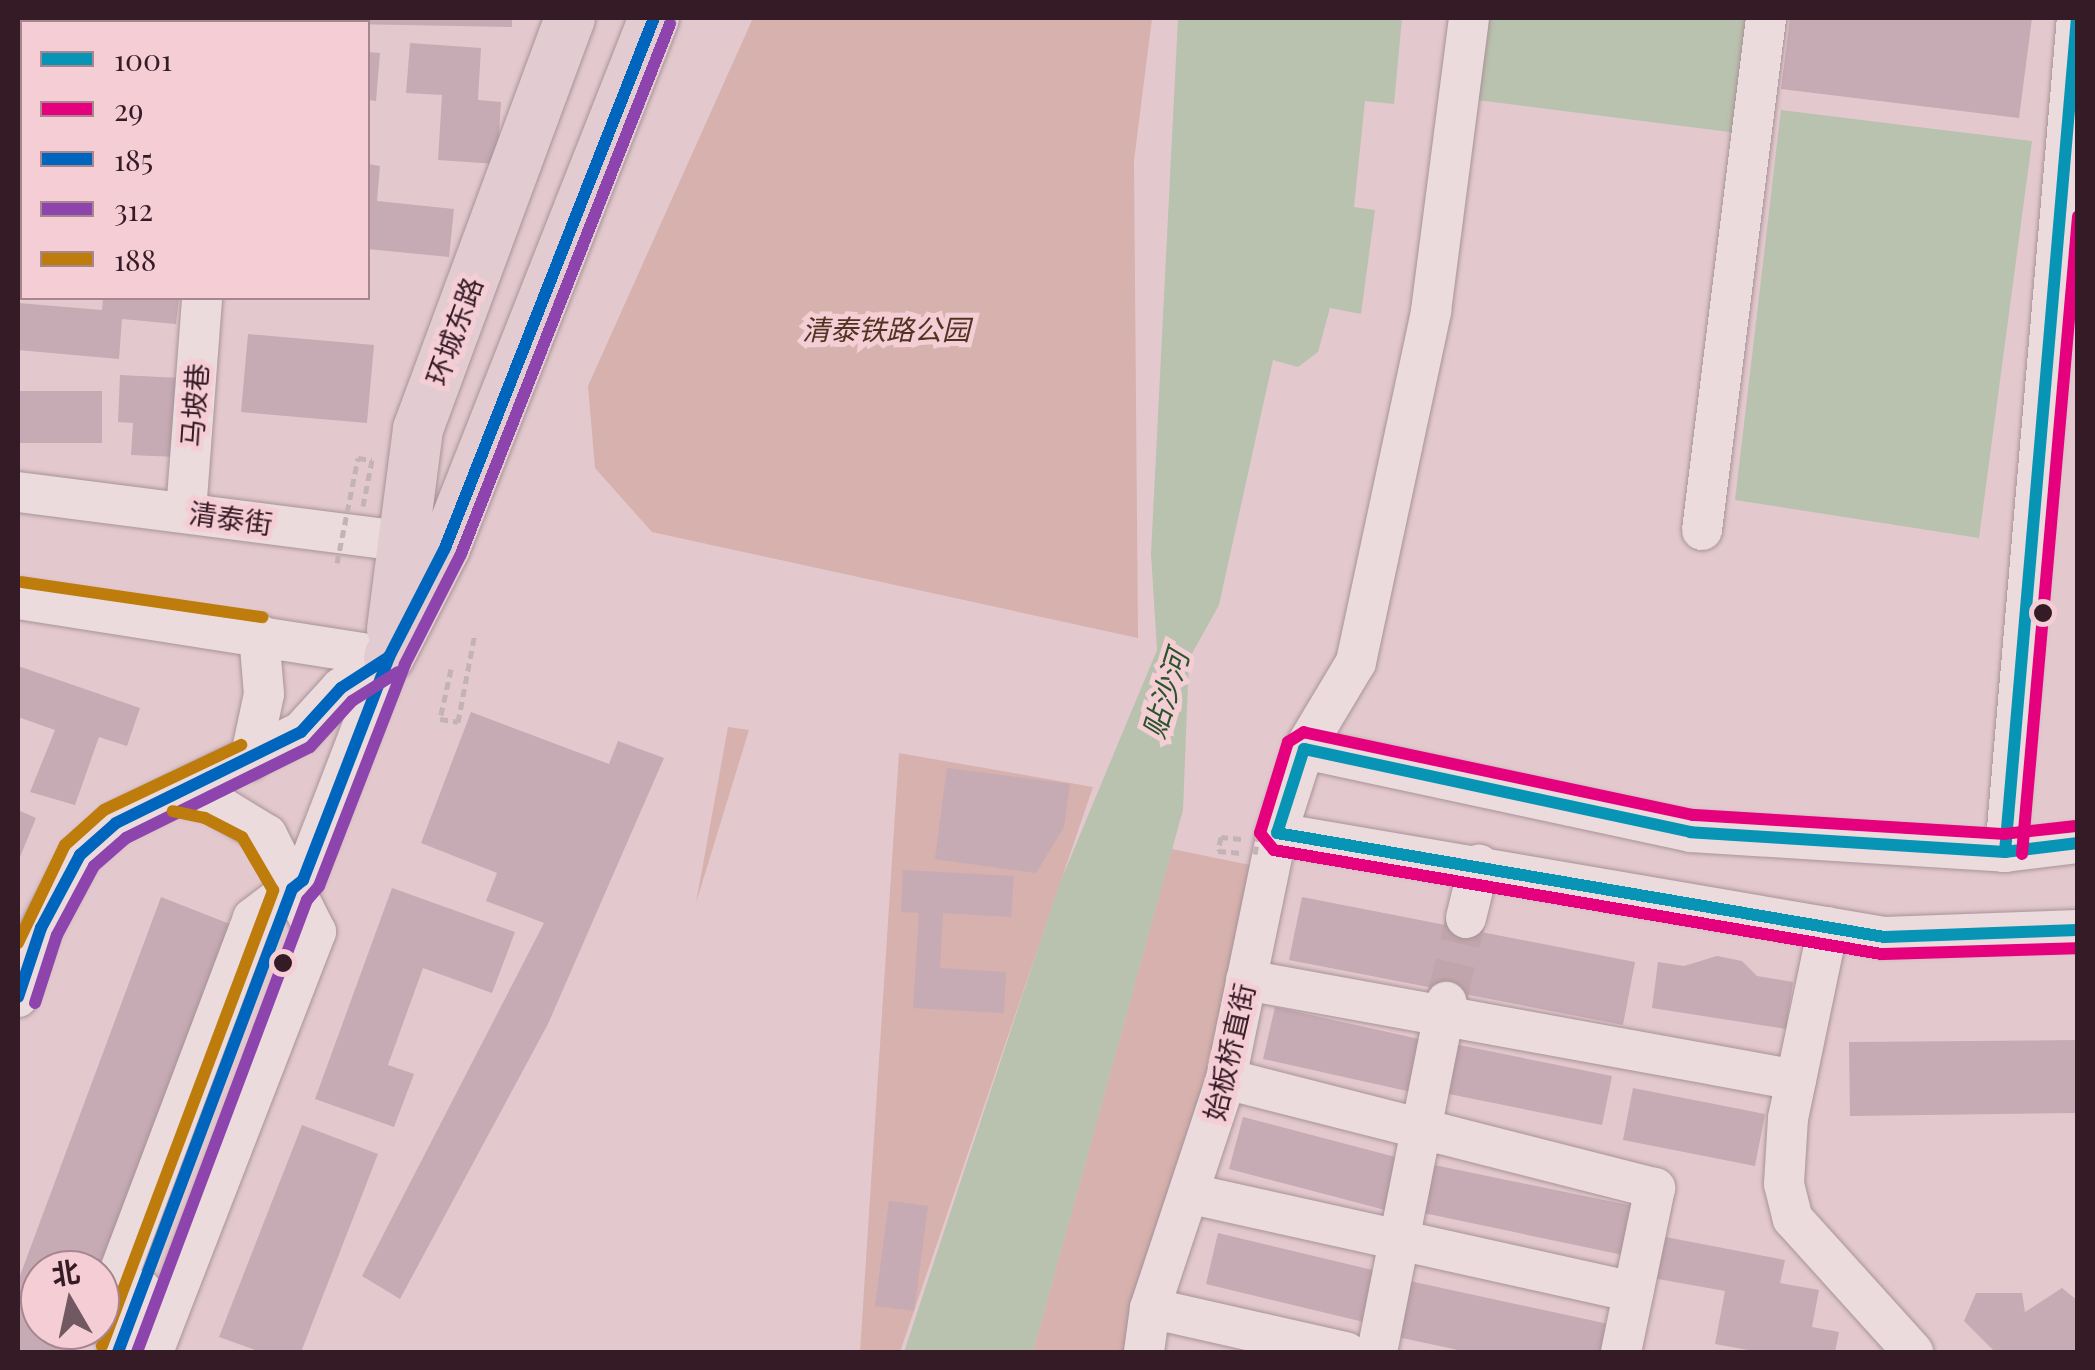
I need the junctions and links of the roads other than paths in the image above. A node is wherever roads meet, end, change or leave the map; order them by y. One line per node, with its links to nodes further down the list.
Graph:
1 (570, 18): 10 (main road, 环城东路)
2 (654, 18): 10 (main road, 环城东路)
3 (1469, 18): 14 (street, 始板桥直街)
4 (1766, 18): 9 (street)
5 (2077, 18): 19 (street)
6 (202, 300): 8 (street, 马坡巷)
7 (18, 492): 8 (street, 清泰街)
8 (186, 512): 10 (street, 清泰街)
9 (1702, 530)
10 (423, 544): 13 (main road, 环城东路)
11 (18, 600): 12 (street)
12 (259, 634): 13 (street); 15 (street)
13 (390, 657): 15 (street); 21 (street, 环城东路)
14 (1304, 748): 17 (street, 始板桥直街); 19 (street)
15 (250, 760): 16 (street)
16 (176, 794): 21 (street); 26 (street)
17 (1266, 829): 20 (street); 25 (street, 始板桥直街)
18 (2078, 842): 19 (street)
19 (2005, 852)
20 (1479, 866): 22 (street); 23 (street)
21 (292, 888): 33 (street, 环城东路); 37 (street, 环城东路); 38 (street)
22 (1466, 918)
23 (1828, 927): 24 (street); 29 (street)
24 (2078, 930)
25 (1246, 980): 27 (street); 28 (street, 始板桥直街)
26 (18, 997)
27 (1444, 1009): 29 (street); 30 (street)
28 (1226, 1079): 30 (street); 31 (street, 始板桥直街)
29 (1796, 1080): 36 (street)
30 (1420, 1131): 32 (street); 34 (street)
31 (1192, 1194): 32 (street); 35 (street, 始板桥直街)
32 (1399, 1242): 34 (street); 41 (street)
33 (120, 1271)
34 (1634, 1292): 42 (street)
35 (1150, 1308): 39 (street, 始板桥直街); 40 (street)
36 (1902, 1349)
37 (118, 1352)
38 (152, 1352)
39 (1144, 1352)
40 (1346, 1352)
41 (1377, 1352)
42 (1621, 1352)

